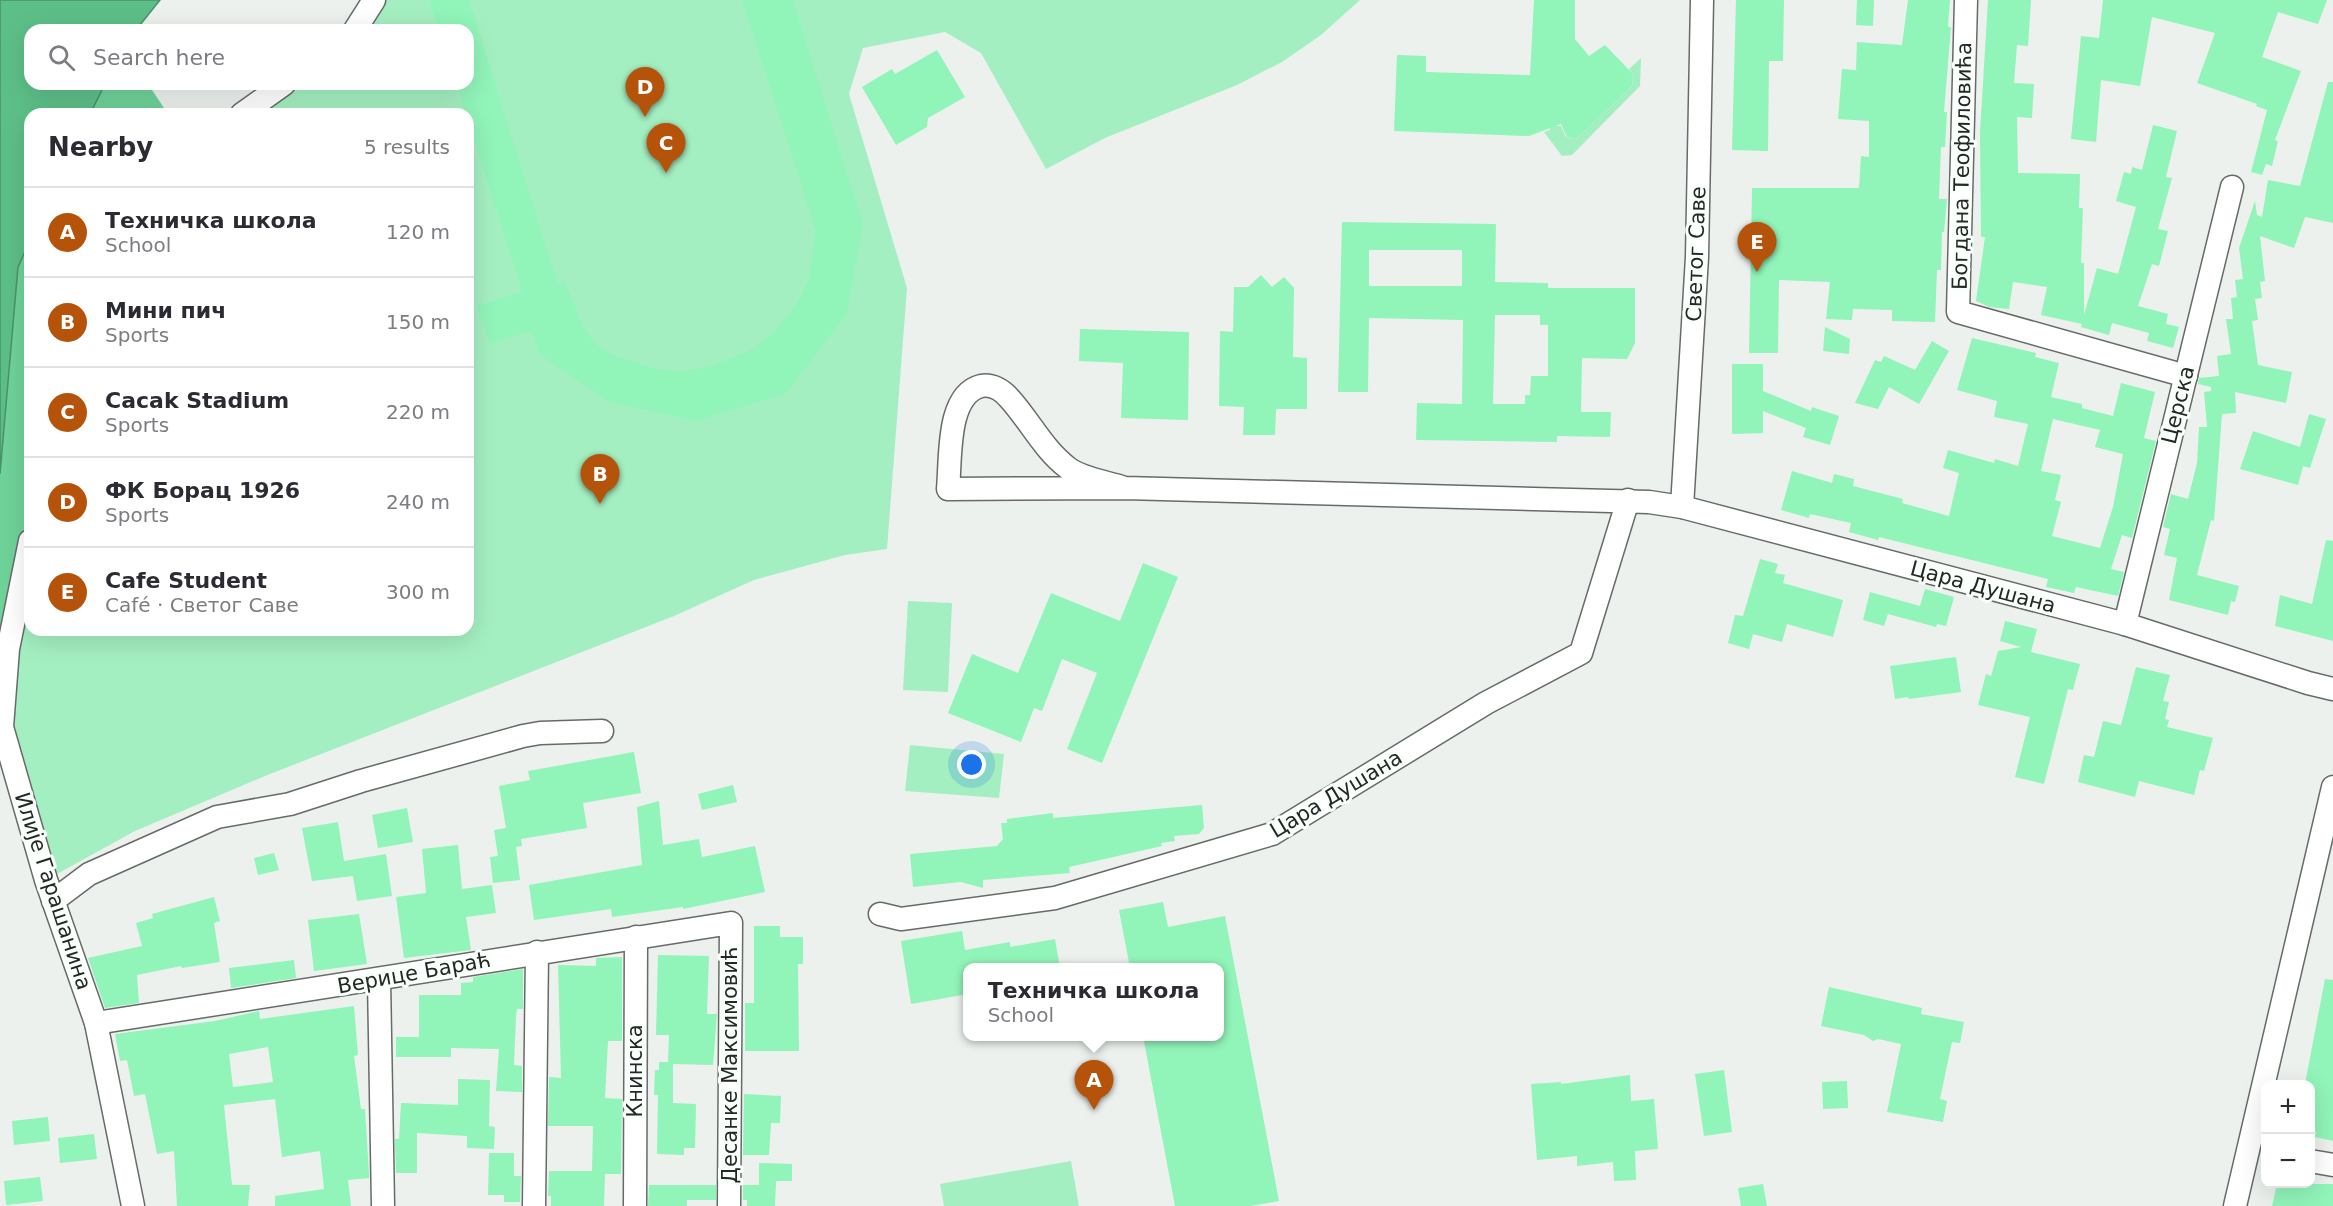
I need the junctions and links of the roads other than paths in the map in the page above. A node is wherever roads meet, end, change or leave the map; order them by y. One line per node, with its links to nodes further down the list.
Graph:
1 (374, 0): 4 (street)
2 (1702, 0): 11 (street, Светог Саве)
3 (1966, 0): 8 (street, Богдана Теофиловића)
4 (359, 24)
5 (276, 90): 6 (street)
6 (250, 108)
7 (2232, 187): 8 (street, Церска)
8 (2186, 376): 13 (street, Церска)
9 (1125, 488): 9 (street, Цара Душана); 10 (street, Цара Душана)
10 (1628, 500): 11 (street, Цара Душана); 18 (street, Цара Душана)
11 (1683, 507): 13 (street, Цара Душана)
12 (24, 570): 17 (street, Илије Гарашанина)
13 (2126, 624): 14 (street, Цара Душана)
14 (2333, 689)
15 (602, 731): 17 (street)
16 (2333, 787): 24 (street)
17 (53, 901): 23 (street, Илије Гарашанина)
18 (880, 914)
19 (731, 923): 20 (street, Верице Бараћ); 31 (street, Десанке Максимовић)
20 (636, 937): 21 (street, Верице Бараћ); 30 (street, Книнска)
21 (537, 952): 22 (street, Верице Бараћ); 29 (street)
22 (379, 979): 23 (street, Верице Бараћ); 28 (street)
23 (96, 1023): 27 (street, Илије Гарашанина)
24 (2257, 1151): 32 (street)
25 (2315, 1162): 26 (street)
26 (2333, 1165)
27 (133, 1206)
28 (382, 1206)
29 (534, 1206)
30 (634, 1206)
31 (729, 1206)
32 (2235, 1206)

